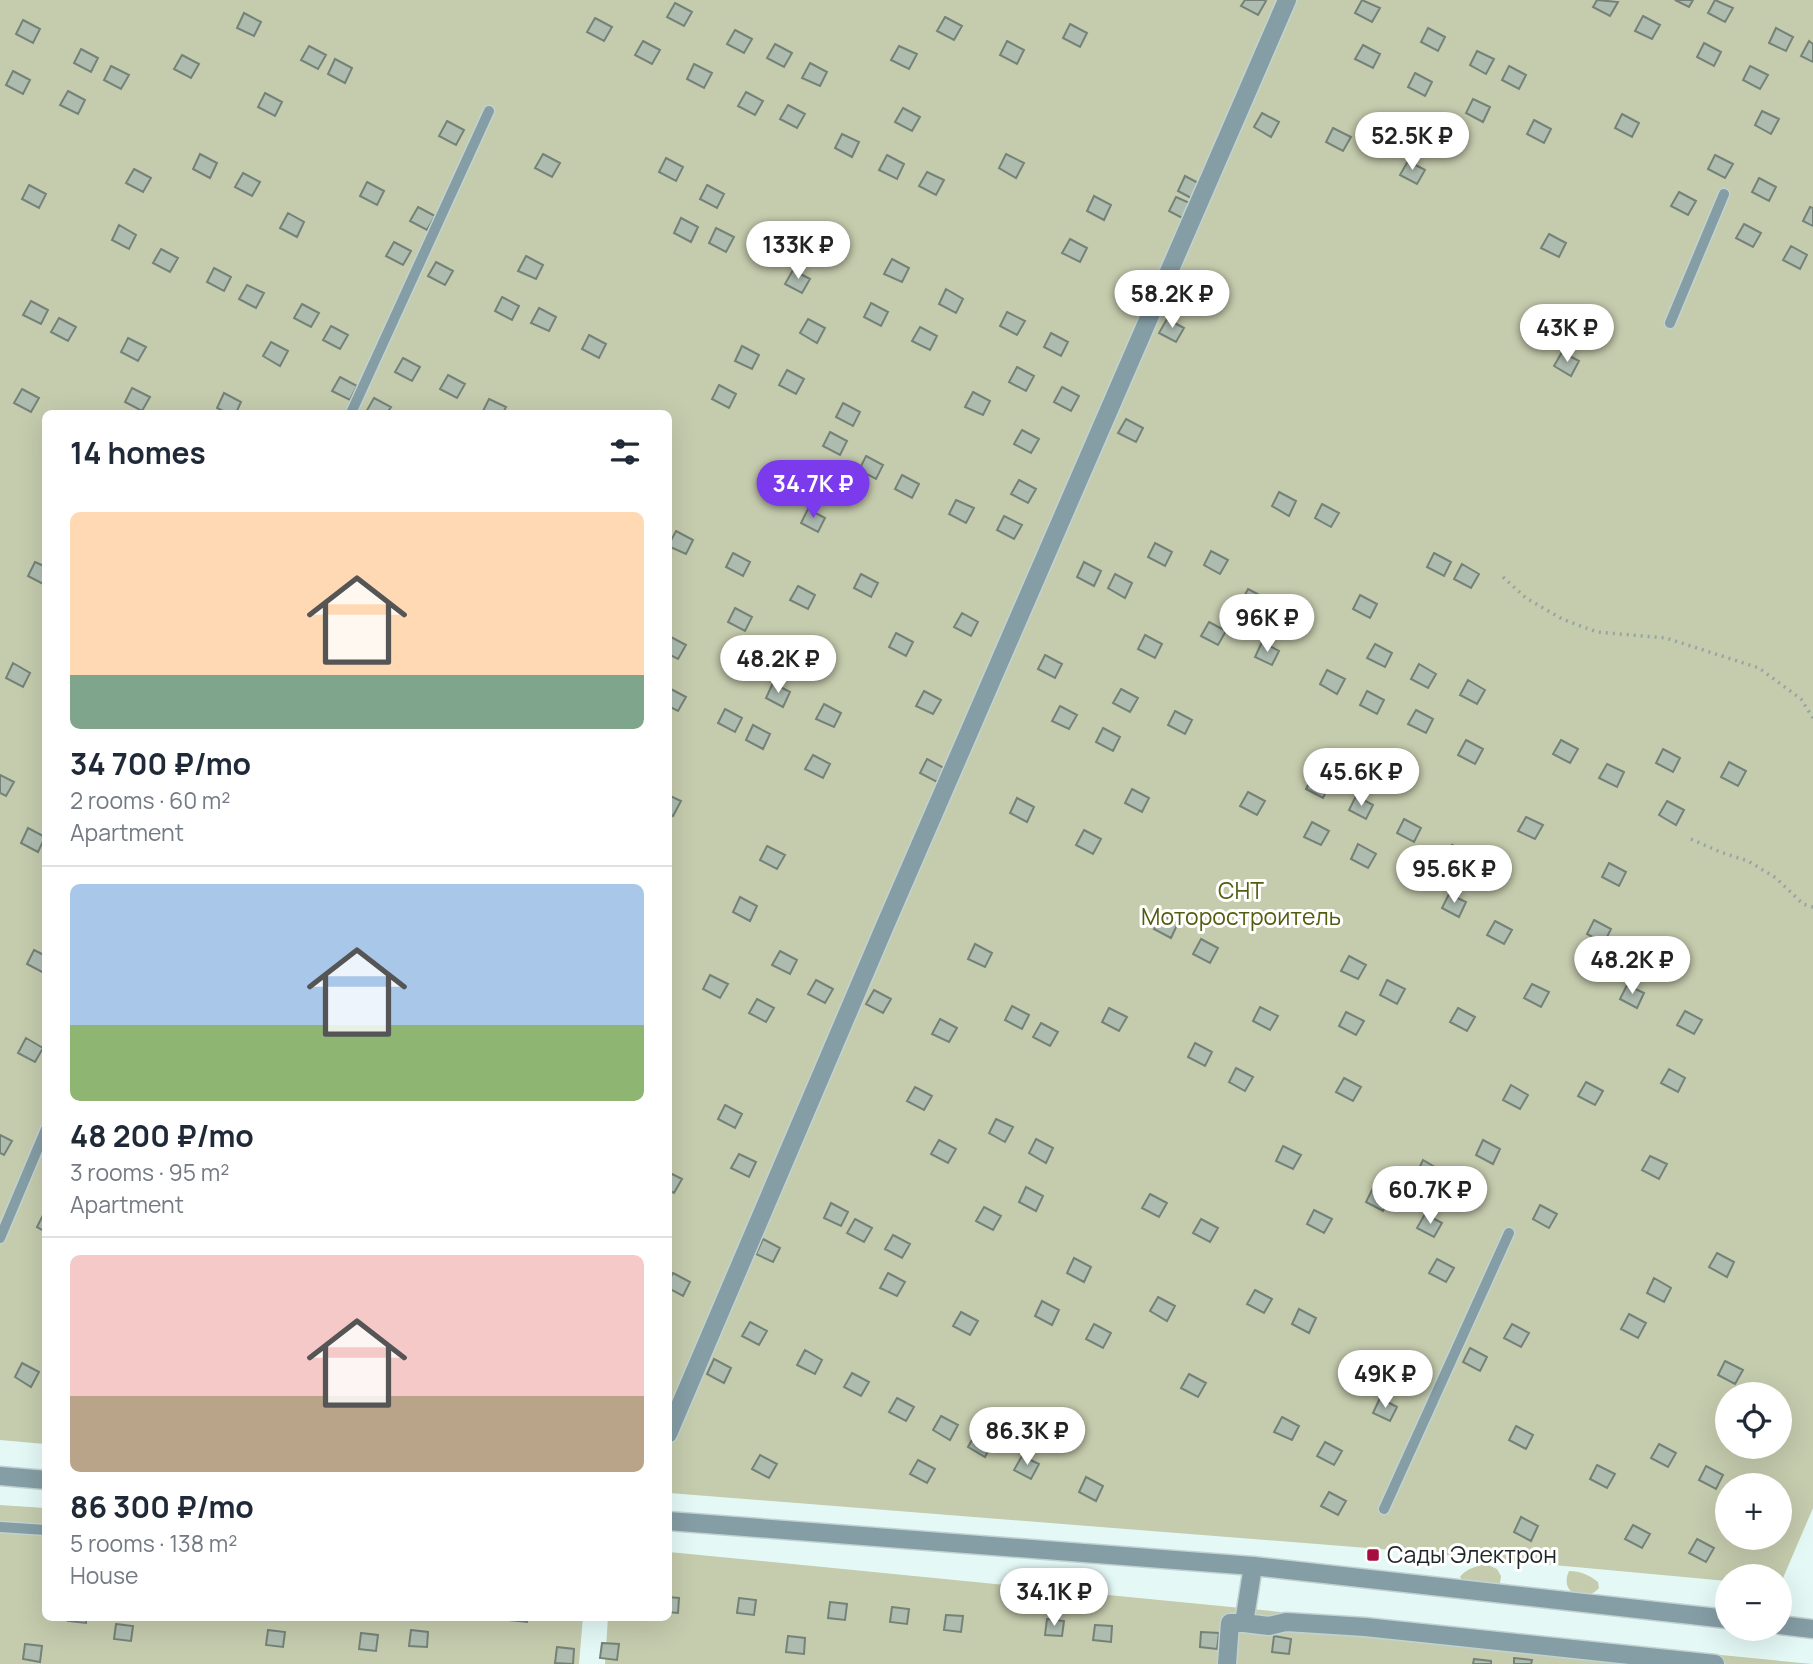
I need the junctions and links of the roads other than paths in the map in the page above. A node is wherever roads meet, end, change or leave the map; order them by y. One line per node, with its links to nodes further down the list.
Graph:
1 (1287, 0): 9 (street)
2 (489, 111): 5 (lane)
3 (1724, 194): 4 (lane)
4 (1670, 323)
5 (352, 410)
6 (42, 1138): 8 (lane)
7 (1509, 1233): 12 (lane)
8 (0, 1238)
9 (672, 1425)
10 (0, 1476): 11 (street)
11 (42, 1479)
12 (1384, 1509)
13 (672, 1521): 16 (street)
14 (0, 1527): 15 (lane)
15 (42, 1530)
16 (1254, 1566): 17 (street); 18 (street)
17 (1715, 1618)
18 (1244, 1623): 21 (street); 22 (street)
19 (1792, 1626): 20 (street)
20 (1813, 1629)
21 (1227, 1664)
22 (1715, 1664)

